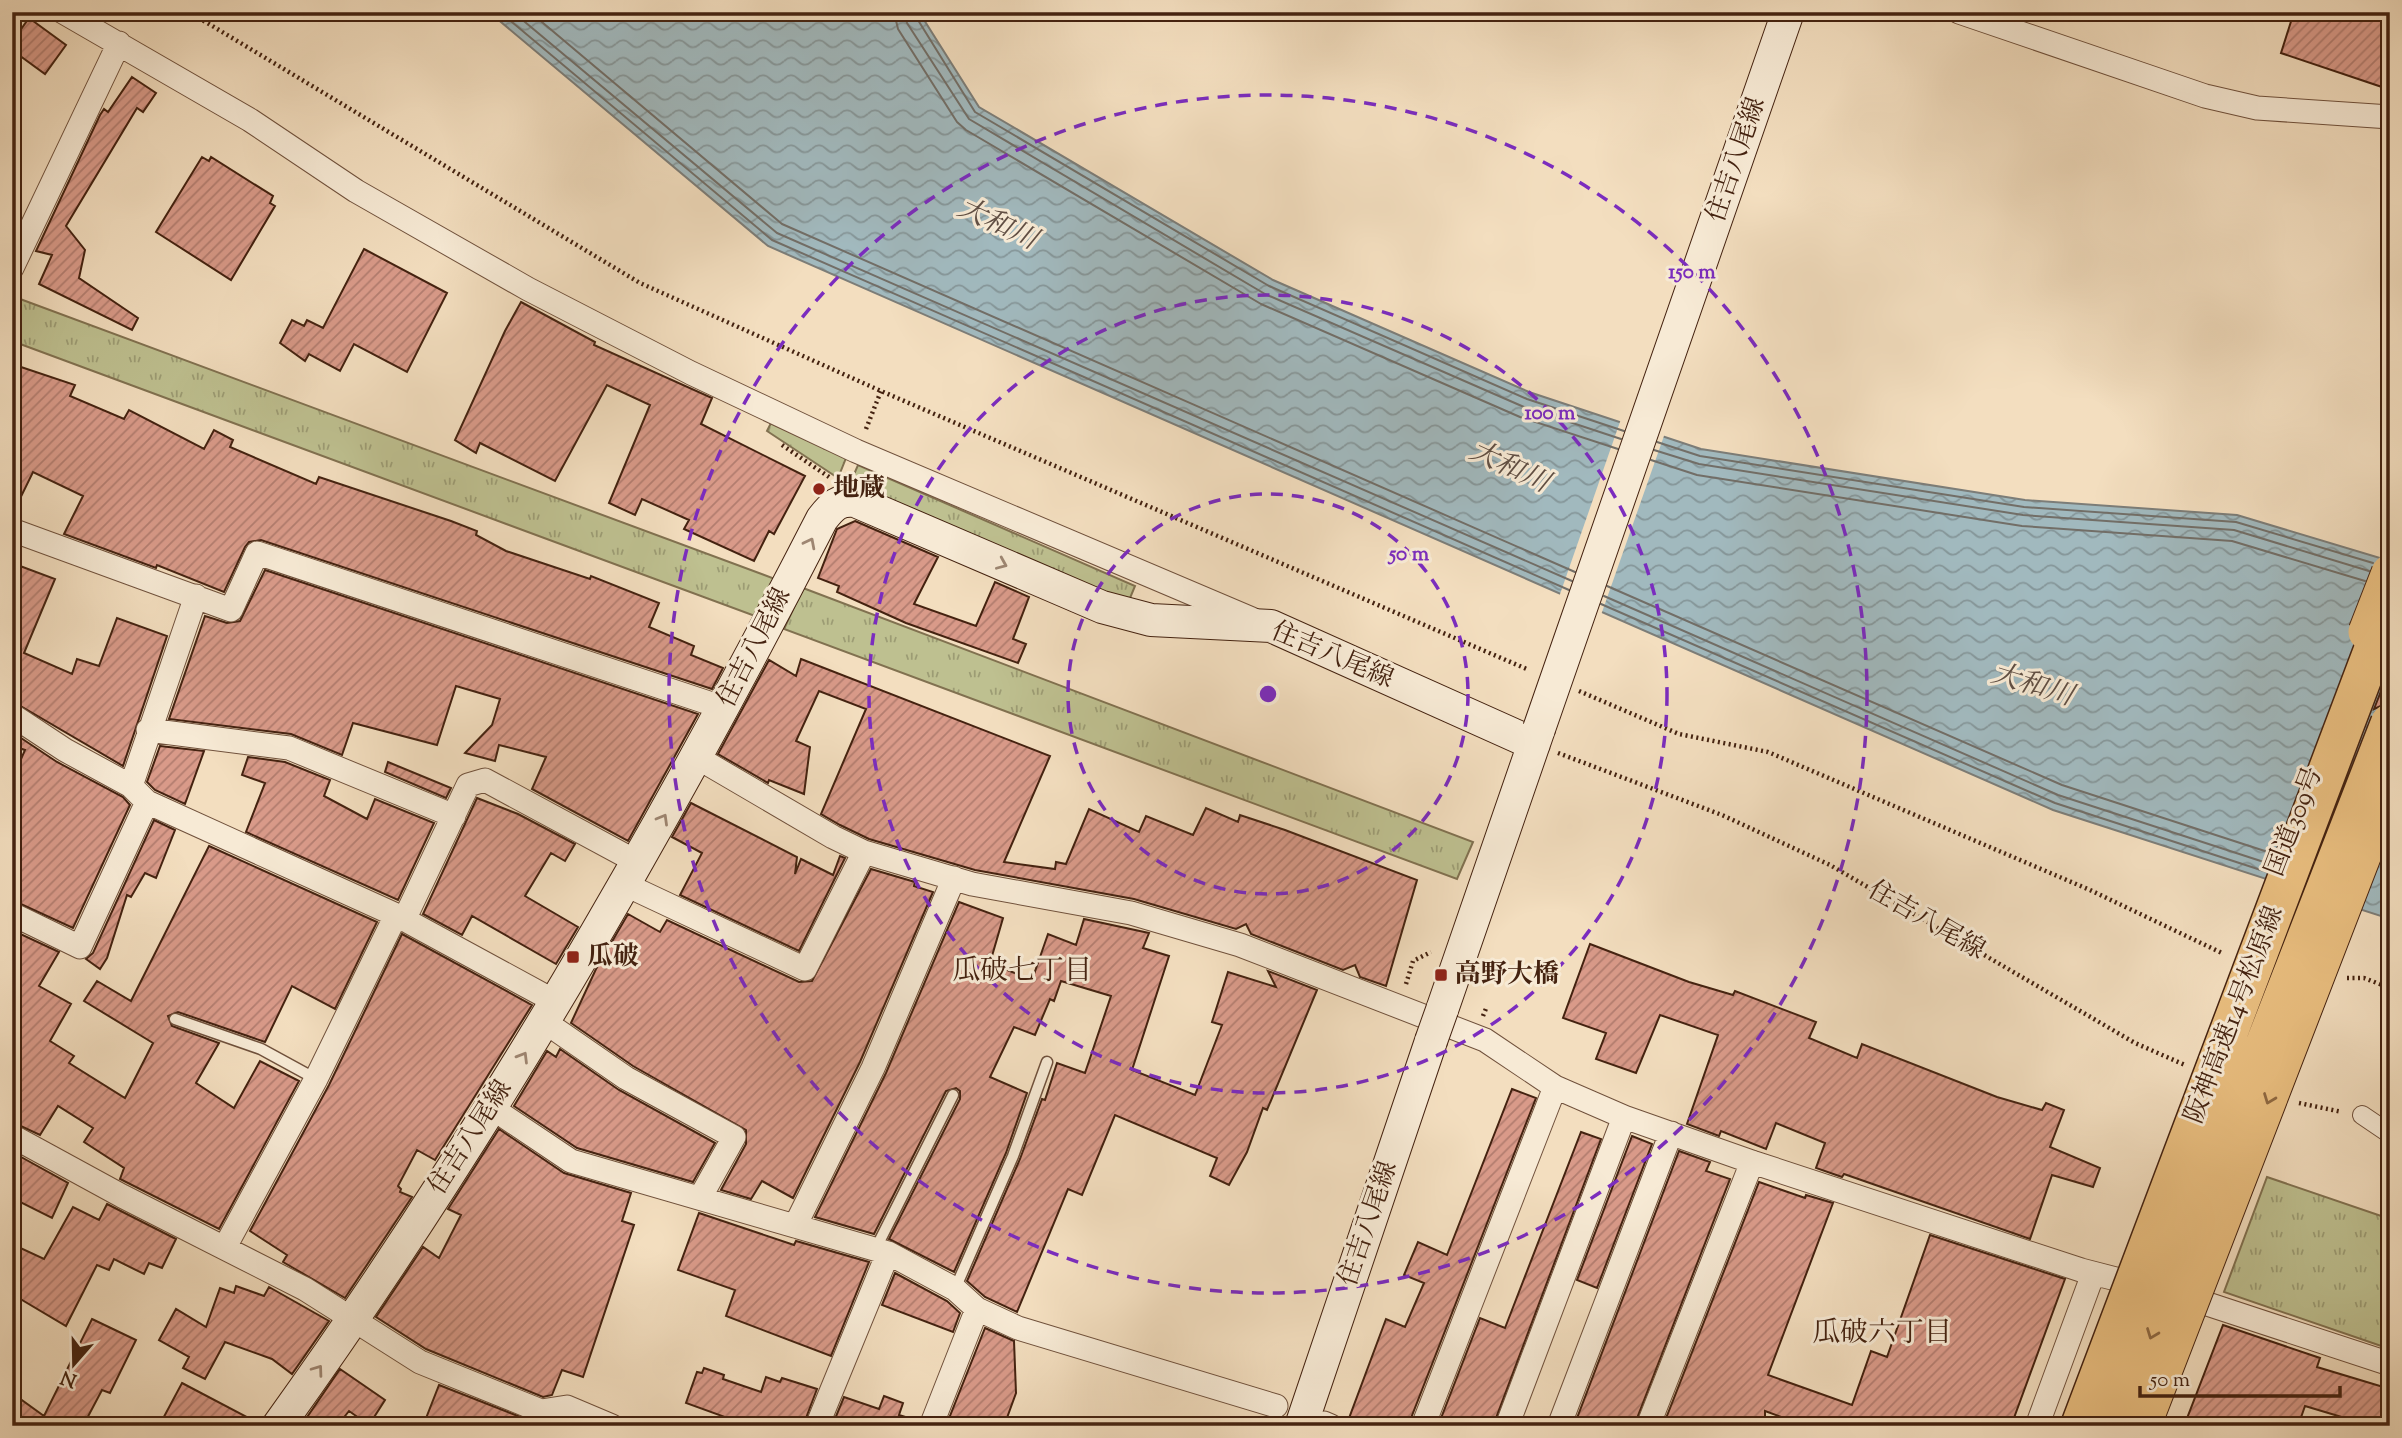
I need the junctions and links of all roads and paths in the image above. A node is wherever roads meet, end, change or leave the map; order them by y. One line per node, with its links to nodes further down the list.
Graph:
1 (63, 12): 5 (street)
2 (190, 12): 8 (path)
3 (1788, 12): 21 (main road, 住吉八尾線, bridge)
4 (1959, 12): 6 (street)
5 (119, 43): 7 (street); 14 (street)
6 (2390, 117)
7 (12, 268)
8 (881, 391): 9 (path); 15 (path)
9 (865, 431)
10 (12, 530): 12 (street)
11 (2390, 573): 73 (highway, 国道309号, bridge)
12 (196, 596): 17 (street); 20 (street)
13 (2390, 605): 74 (highway, 阪神高速14号松原線, bridge)
14 (1271, 626): 17 (main road, 住吉八尾線, one-way to 14); 21 (main road, 住吉八尾線)
15 (1540, 674)
16 (1578, 691): 32 (path)
17 (724, 708): 22 (main road, 住吉八尾線)
18 (12, 715): 24 (street)
19 (2390, 723): 75 (highway, 阪神高速14号松原線, one-way to 75, bridge)
20 (148, 730): 24 (street); 25 (street)
21 (1537, 736): 39 (path, 住吉八尾線); 63 (main road, 住吉八尾線, bridge)
22 (698, 758): 26 (street); 27 (main road, 住吉八尾線, one-way to 22)
23 (2390, 784): 76 (highway, one-way to 76, bridge)
24 (139, 794): 29 (street); 30 (street)
25 (454, 816): 27 (street); 30 (street)
26 (864, 852): 27 (street); 28 (street)
27 (631, 873): 36 (main road, 住吉八尾線)
28 (954, 878): 35 (street); 53 (street)
29 (12, 914)
30 (400, 918): 36 (street); 40 (street)
31 (1437, 948): 35 (path)
32 (2236, 960)
33 (2338, 978): 34 (path)
34 (2390, 988)
35 (1399, 1004): 41 (street)
36 (550, 1012): 45 (main road, 住吉八尾線, one-way to 36); 52 (street)
37 (175, 1018): 40 (lane)
38 (1047, 1062): 57 (lane)
39 (2186, 1065)
40 (316, 1079): 54 (street)
41 (1555, 1087): 47 (street); 68 (street)
42 (953, 1095): 55 (lane)
43 (2287, 1100): 44 (path)
44 (2312, 1107)
45 (492, 1108): 52 (street); 60 (main road, 住吉八尾線)
46 (2362, 1115): 49 (street)
47 (1624, 1117): 48 (street); 69 (street)
48 (1671, 1133): 51 (street); 70 (street)
49 (2390, 1134)
50 (12, 1136): 54 (street)
51 (1752, 1162): 56 (street); 71 (street)
52 (700, 1198): 53 (street)
53 (795, 1226): 55 (street)
54 (225, 1247): 60 (street)
55 (882, 1252): 57 (street); 66 (street)
56 (2093, 1274): 58 (street); 72 (street)
57 (955, 1289): 59 (street)
58 (2206, 1302): 61 (street); 77 (street)
59 (977, 1308): 62 (street); 67 (street)
60 (355, 1319): 64 (main road, 住吉八尾線, one-way to 60); 65 (street)
61 (2390, 1364)
62 (1276, 1406)
63 (1319, 1425)
64 (278, 1426)
65 (612, 1426)
66 (817, 1426)
67 (930, 1426)
68 (1423, 1426)
69 (1507, 1426)
70 (1559, 1426)
71 (1648, 1426)
72 (2037, 1426)
73 (2068, 1426)
74 (2080, 1426)
75 (2116, 1426)
76 (2142, 1426)
77 (2157, 1426)

